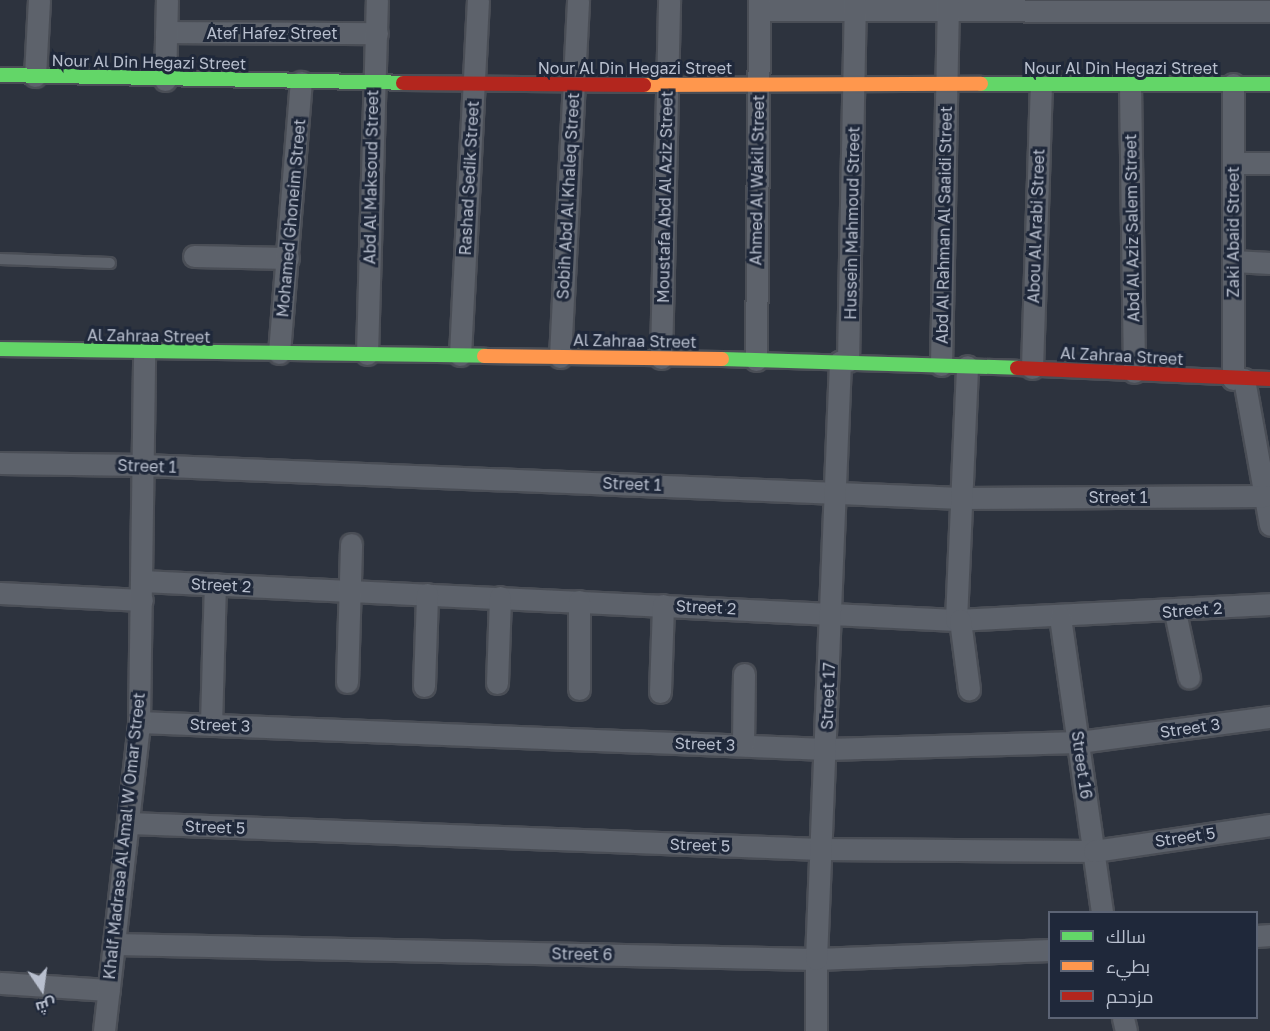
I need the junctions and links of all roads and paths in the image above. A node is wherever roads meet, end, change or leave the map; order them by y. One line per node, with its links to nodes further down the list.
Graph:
1 (39, 0): 14 (street)
2 (166, 0): 11 (street)
3 (377, 0): 12 (street, Abd Al Maksoud Street)
4 (478, 0): 27 (street, Rashad Sedik Street)
5 (578, 0): 18 (street, Sobih Abd Al Khaleq Street)
6 (669, 0): 19 (street, Moustafa Abd Al Aziz Street)
7 (759, 5): 8 (street); 20 (street, Ahmed Al Wakil Street)
8 (855, 6): 9 (street); 21 (street, Hussein Mahmoud Street)
9 (948, 6): 10 (street); 22 (street, Abd Al Rahman Al Saaidi Street)
10 (1270, 10)
11 (166, 32): 12 (street, Atef Hafez Street); 15 (street)
12 (377, 33): 17 (street, Abd Al Maksoud Street)
13 (0, 75): 14 (street, Nour Al Din Hegazi Street)
14 (36, 76): 15 (street, Nour Al Din Hegazi Street)
15 (165, 80): 16 (street, Nour Al Din Hegazi Street)
16 (301, 82): 17 (street, Nour Al Din Hegazi Street); 31 (street, Mohamed Ghoneim Street)
17 (373, 84): 27 (street, Nour Al Din Hegazi Street); 39 (street, Abd Al Maksoud Street)
18 (573, 84): 19 (street, Nour Al Din Hegazi Street); 27 (street, Nour Al Din Hegazi Street); 41 (street, Sobih Abd Al Khaleq Street)
19 (667, 84): 20 (street, Nour Al Din Hegazi Street); 42 (street, Moustafa Abd Al Aziz Street)
20 (758, 84): 21 (street, Nour Al Din Hegazi Street); 43 (street, Ahmed Al Wakil Street)
21 (855, 84): 22 (street, Nour Al Din Hegazi Street); 44 (street, Hussein Mahmoud Street)
22 (946, 84): 23 (street, Nour Al Din Hegazi Street); 45 (street, Abd Al Rahman Al Saaidi Street)
23 (1041, 84): 24 (street, Nour Al Din Hegazi Street); 47 (street, Abou Al Arabi Street)
24 (1130, 84): 25 (street, Nour Al Din Hegazi Street); 48 (street, Abd Al Aziz Salem Street)
25 (1233, 84): 26 (street, Nour Al Din Hegazi Street); 28 (street, Zaki Abaid Street)
26 (1270, 84)
27 (474, 85): 40 (street, Rashad Sedik Street)
28 (1233, 163): 29 (street); 33 (street, Zaki Abaid Street)
29 (1270, 163)
30 (194, 256): 31 (street)
31 (288, 258): 38 (street, Mohamed Ghoneim Street)
32 (0, 259): 35 (lane)
33 (1233, 261): 34 (street); 49 (street, Zaki Abaid Street)
34 (1270, 262)
35 (110, 263)
36 (0, 350): 37 (street, Al Zahraa Street)
37 (144, 353): 38 (street, Al Zahraa Street); 52 (street, Khalf Madrasa Al Amal W Omar Street)
38 (279, 353): 39 (street, Al Zahraa Street)
39 (367, 354): 40 (street, Al Zahraa Street)
40 (460, 355): 41 (street, Al Zahraa Street)
41 (560, 357): 42 (street, Al Zahraa Street)
42 (661, 358): 43 (street, Al Zahraa Street)
43 (756, 360): 44 (street, Al Zahraa Street)
44 (844, 361): 45 (street, Al Zahraa Street); 53 (street, Street 17)
45 (941, 365): 46 (street, Al Zahraa Street)
46 (967, 366): 47 (street, Al Zahraa Street); 54 (street)
47 (1032, 368): 48 (street, Al Zahraa Street)
48 (1134, 372): 49 (street, Al Zahraa Street)
49 (1238, 379): 50 (street, Al Zahraa Street); 55 (street, Zaki Abaid Street)
50 (1270, 379)
51 (0, 463): 52 (street, Street 1)
52 (144, 465): 53 (street, Street 1); 58 (street, Khalf Madrasa Al Amal W Omar Street)
53 (836, 492): 54 (street, Street 1); 67 (street, Street 17)
54 (961, 498): 55 (street, Street 1); 69 (street)
55 (1268, 510)
56 (351, 544): 59 (street)
57 (215, 584): 58 (street, Street 2); 59 (street, Street 2); 80 (street)
58 (142, 591): 60 (street, Street 2); 79 (street, Khalf Madrasa Al Amal W Omar Street)
59 (350, 591): 61 (street, Street 2); 72 (street)
60 (0, 593)
61 (427, 594): 62 (street, Street 2); 74 (street)
62 (500, 597): 63 (street, Street 2); 73 (street)
63 (579, 601): 65 (street, Street 2); 75 (street)
64 (1270, 604): 66 (street, Street 2)
65 (663, 605): 67 (street, Street 2); 77 (street)
66 (1175, 612): 68 (street, Street 2); 71 (street)
67 (832, 613): 69 (street, Street 2); 83 (street, Street 17)
68 (1060, 617): 69 (street, Street 2); 81 (street, Street 16)
69 (958, 620): 76 (street)
70 (744, 674): 82 (street)
71 (1189, 678)
72 (347, 682)
73 (497, 683)
74 (424, 686)
75 (579, 689)
76 (969, 689)
77 (660, 692)
78 (1270, 717): 81 (street, Street 3)
79 (139, 722): 80 (street, Street 3); 84 (street, Khalf Madrasa Al Amal W Omar Street)
80 (211, 724): 82 (street, Street 3)
81 (1079, 742): 83 (street, Street 3); 87 (street, Street 16)
82 (743, 745): 83 (street, Street 3)
83 (826, 749): 86 (street, Street 17)
84 (129, 823): 86 (street, Street 5); 89 (street, Khalf Madrasa Al Amal W Omar Street)
85 (1270, 825): 87 (street, Street 5)
86 (821, 849): 87 (street, Street 5); 91 (street, Street 17)
87 (1094, 851): 88 (street, Street 16)
88 (1102, 911)
89 (115, 944): 91 (street, Street 6); 93 (street, Khalf Madrasa Al Amal W Omar Street)
90 (1048, 950): 91 (street, Street 6)
91 (816, 959): 95 (street, Street 17)
92 (0, 983): 93 (street)
93 (109, 990): 94 (street, Khalf Madrasa Al Amal W Omar Street)
94 (104, 1031)
95 (816, 1031)

